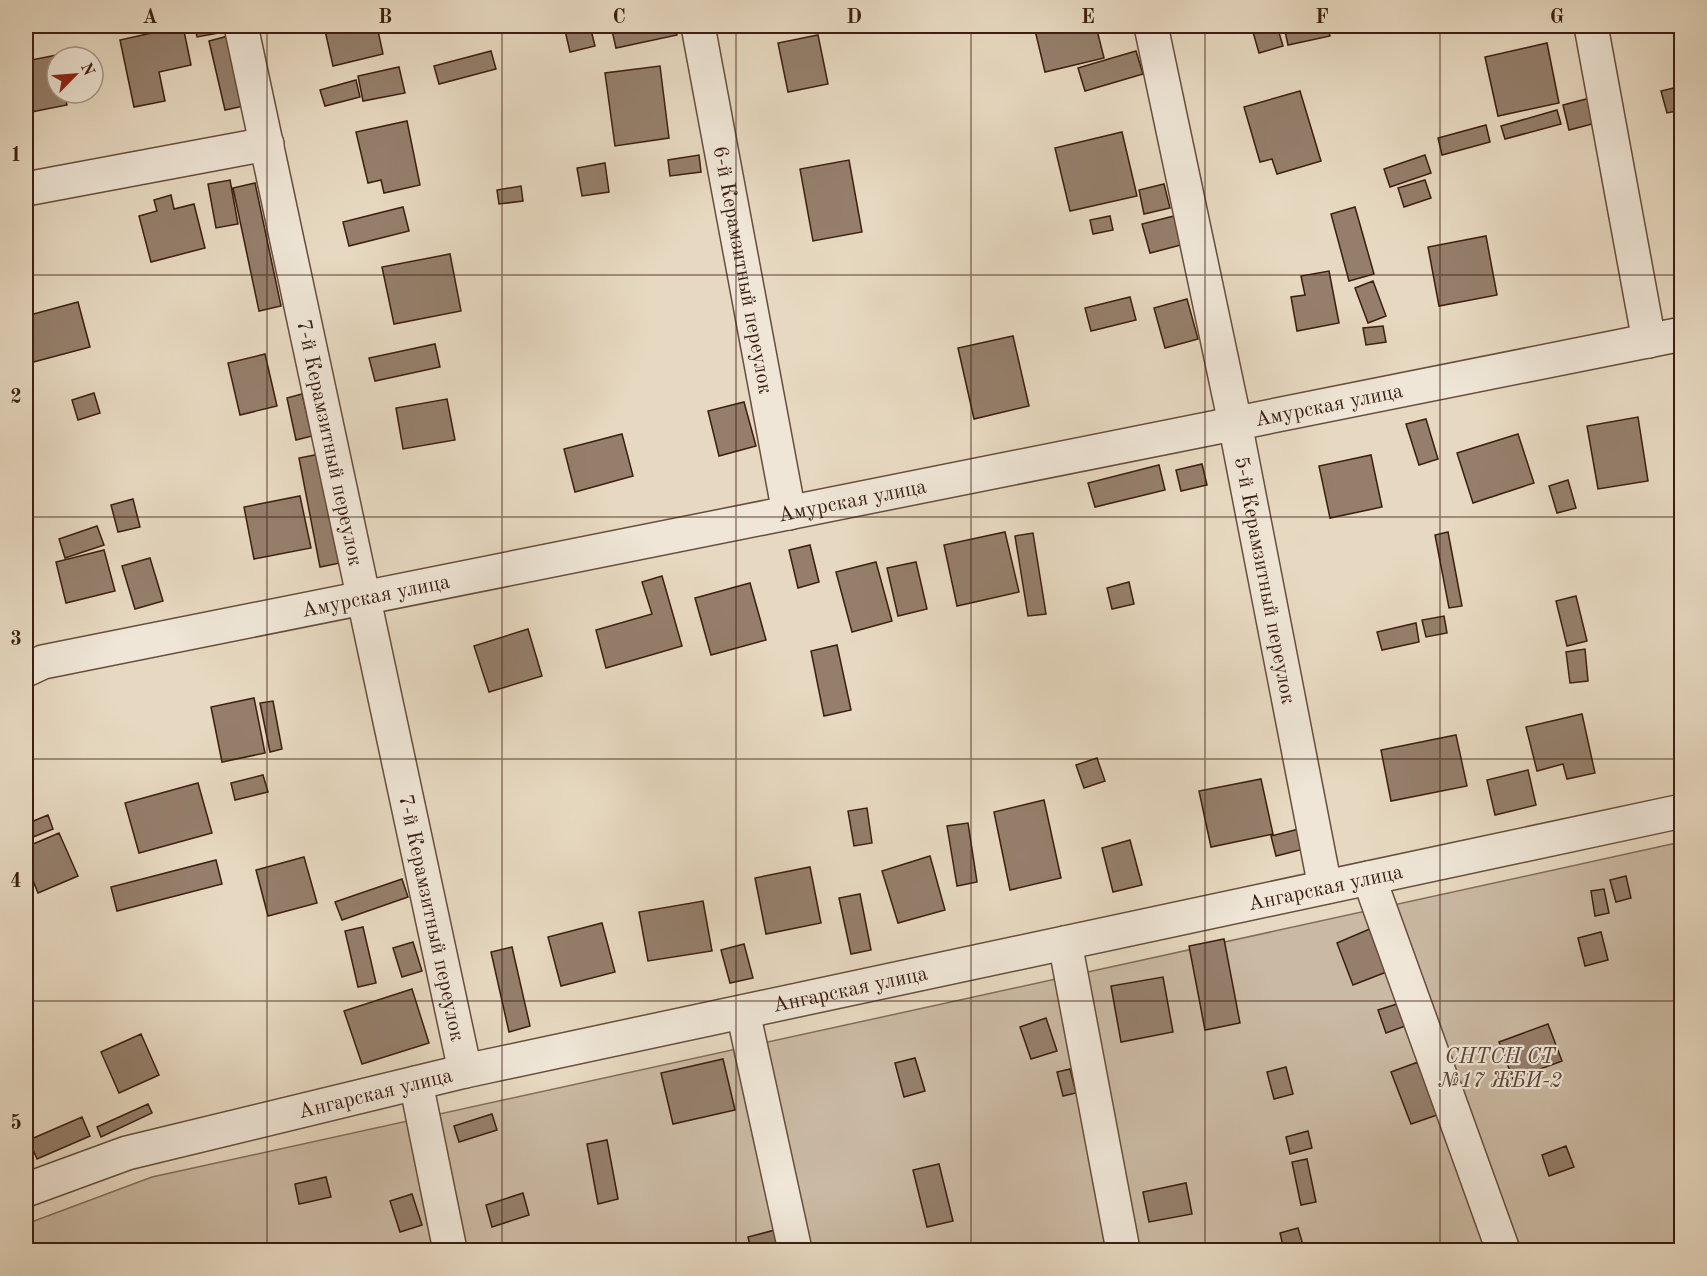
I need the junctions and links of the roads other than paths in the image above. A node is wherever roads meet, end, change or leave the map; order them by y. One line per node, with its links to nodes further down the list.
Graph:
1 (241, 26): 5 (street, 7-й Керамзитный переулок)
2 (698, 26): 10 (street, 6-й Керамзитный переулок)
3 (1151, 26): 9 (street, 5-й Керамзитный переулок)
4 (1591, 26): 8 (street)
5 (267, 144): 6 (street); 11 (street, 7-й Керамзитный переулок)
6 (26, 189)
7 (1682, 334): 8 (street, Амурская улица)
8 (1649, 340): 9 (street, Амурская улица)
9 (1235, 423): 10 (street, Амурская улица); 15 (street, 5-й Керамзитный переулок)
10 (789, 513): 11 (street, Амурская улица)
11 (364, 598): 12 (street, Амурская улица); 18 (street, 7-й Керамзитный переулок)
12 (26, 669)
13 (1682, 811): 14 (street, Ангарская улица)
14 (1369, 878): 15 (street, Ангарская улица); 24 (street)
15 (1325, 887): 16 (street, Ангарская улица)
16 (1065, 943): 17 (street, Ангарская улица); 23 (street)
17 (743, 1012): 18 (street, Ангарская улица); 22 (street)
18 (465, 1071): 19 (street, Ангарская улица)
19 (416, 1083): 20 (street, Ангарская улица); 21 (street)
20 (26, 1190)
21 (450, 1251)
22 (795, 1251)
23 (1124, 1251)
24 (1503, 1251)

